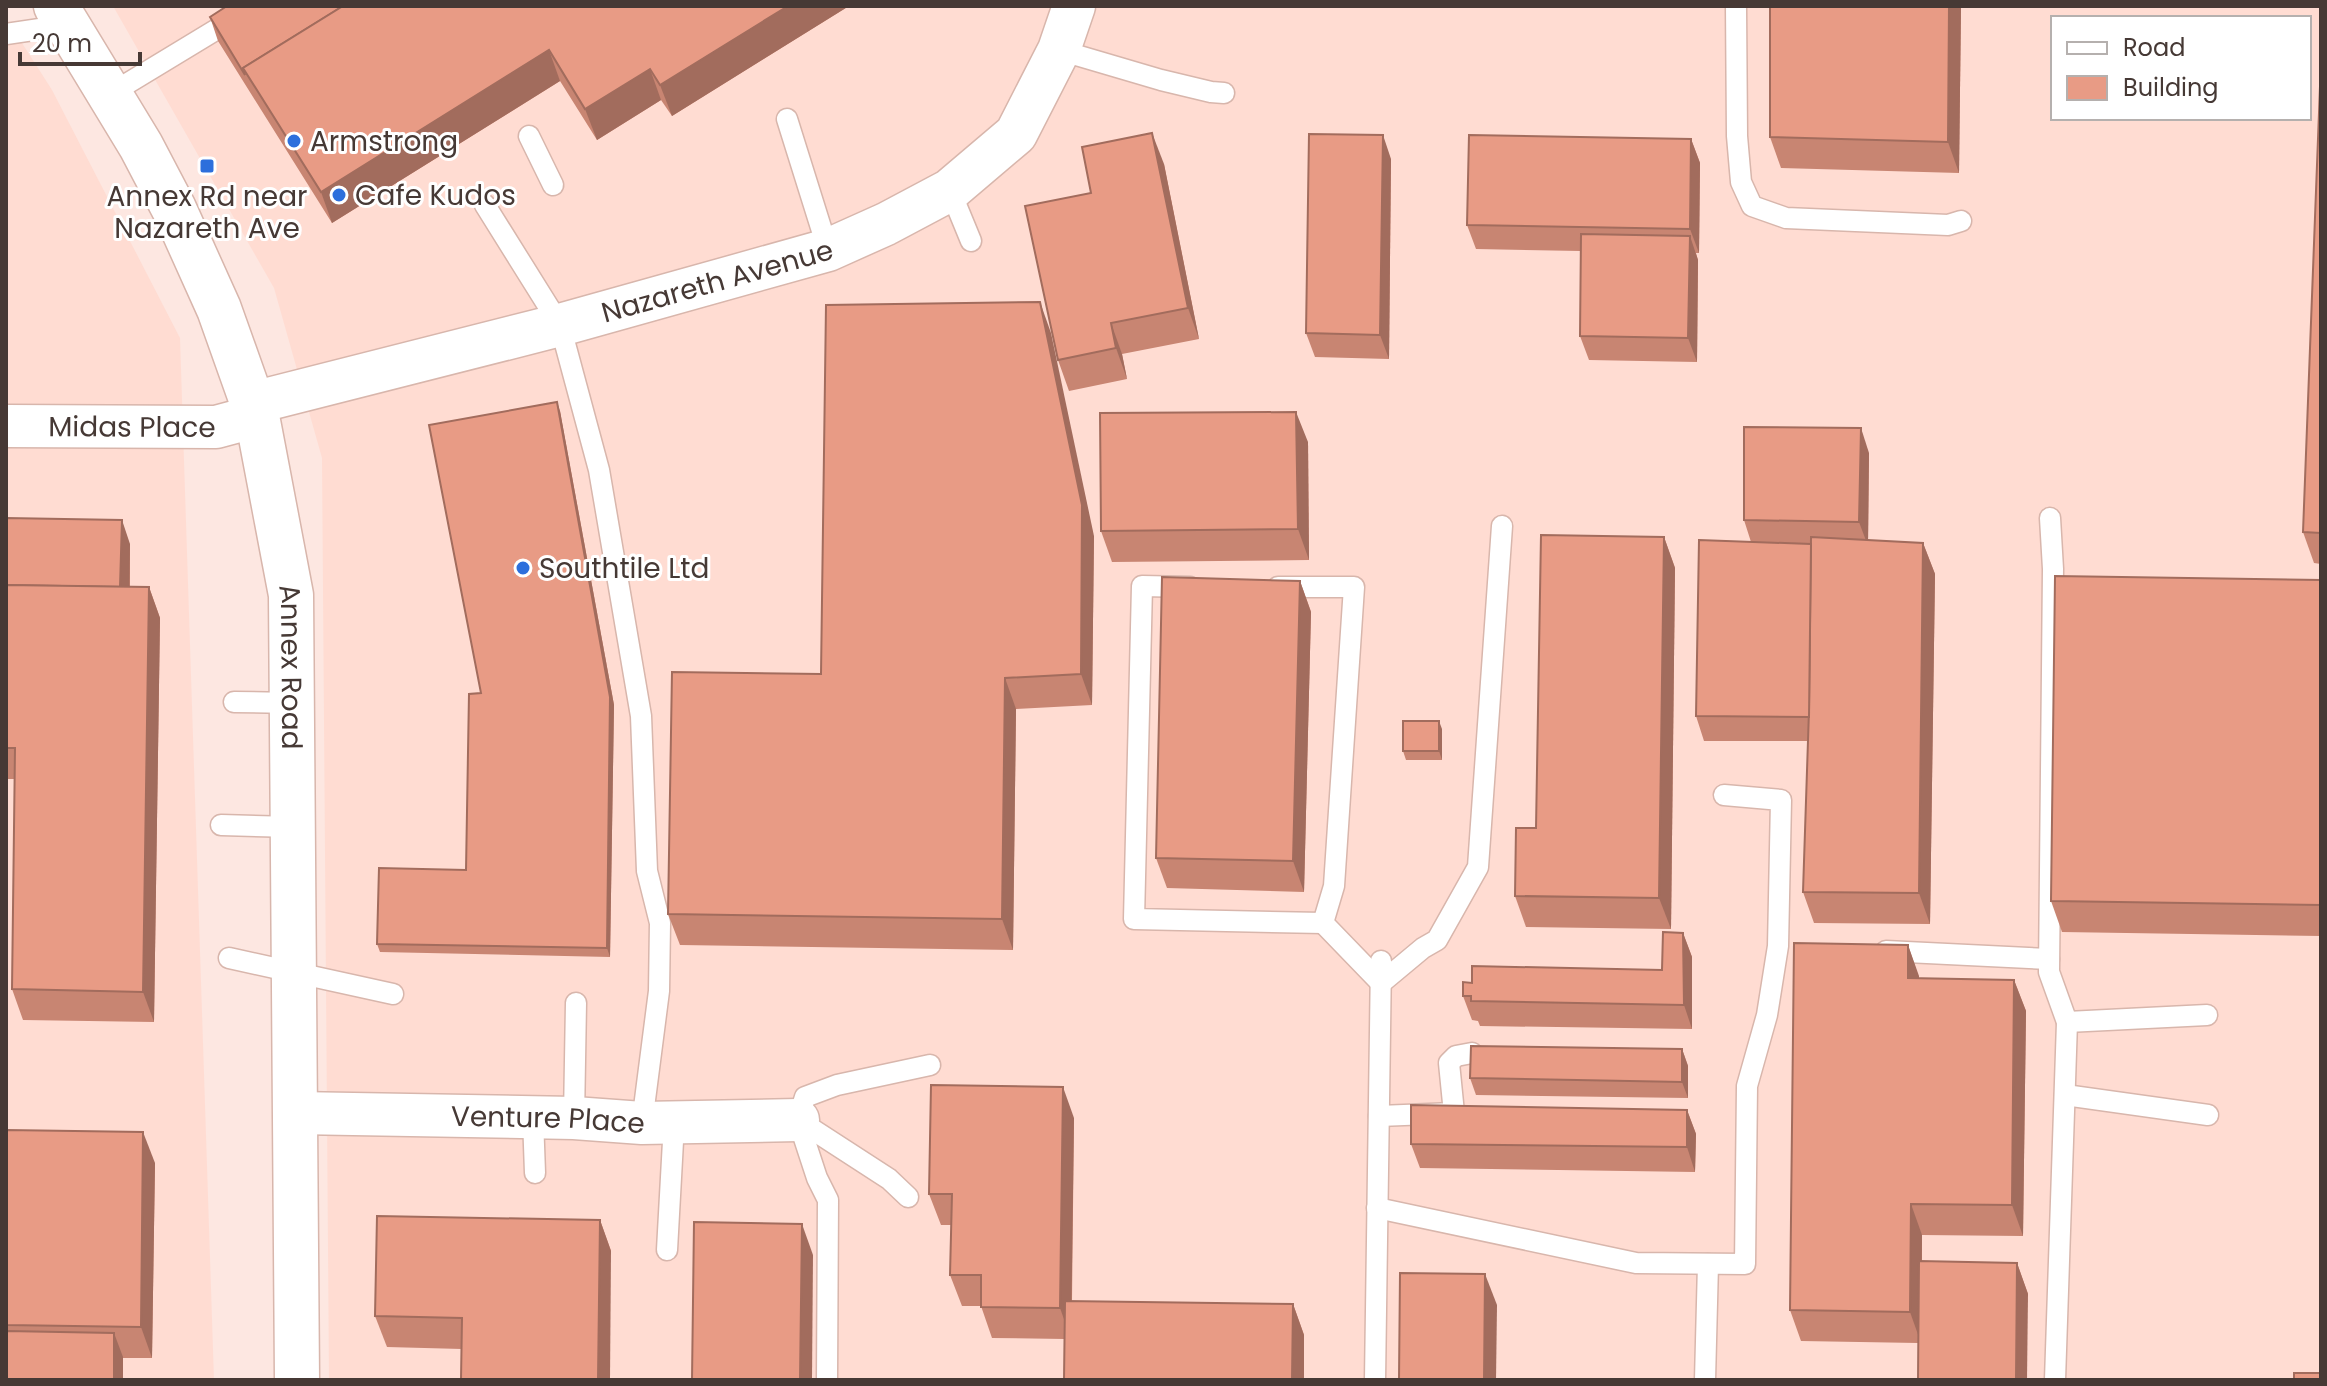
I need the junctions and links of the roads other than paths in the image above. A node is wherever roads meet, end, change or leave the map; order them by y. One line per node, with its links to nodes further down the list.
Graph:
1 (1074, 6): 6 (street, Nazareth Avenue)
2 (1736, 6): 14 (lane)
3 (62, 16): 5 (lane); 8 (street, Annex Road)
4 (237, 17): 8 (lane)
5 (6, 34)
6 (1059, 50): 7 (lane); 12 (street, Nazareth Avenue)
7 (1224, 93)
8 (110, 94): 18 (street, Annex Road)
9 (787, 119): 16 (lane)
10 (529, 136): 11 (lane)
11 (553, 185)
12 (950, 190): 15 (lane); 16 (street, Nazareth Avenue)
13 (485, 205): 17 (lane)
14 (1961, 221)
15 (971, 241)
16 (828, 250): 17 (street, Nazareth Avenue)
17 (560, 325): 18 (street, Nazareth Avenue); 49 (lane)
18 (255, 410): 19 (street, Midas Place); 25 (street, Annex Road)
19 (6, 426)
20 (2050, 518): 32 (lane)
21 (1502, 526): 35 (lane)
22 (1203, 587): 29 (lane)
23 (1263, 587): 29 (lane)
24 (234, 702): 25 (lane)
25 (293, 703): 28 (street, Annex Road)
26 (1724, 795): 54 (lane)
27 (221, 825): 28 (lane)
28 (293, 827): 34 (street, Annex Road)
29 (1323, 923): 35 (lane)
30 (1874, 951): 32 (lane)
31 (229, 958): 34 (lane)
32 (2049, 959): 39 (lane)
33 (1381, 961): 35 (lane)
34 (294, 972): 36 (lane); 43 (street, Annex Road)
35 (1381, 983): 45 (lane)
36 (393, 994)
37 (576, 1003): 47 (lane)
38 (2207, 1015): 39 (lane)
39 (2067, 1022): 42 (lane)
40 (1472, 1053): 45 (lane)
41 (930, 1065): 48 (lane)
42 (2065, 1095): 44 (lane); 59 (lane)
43 (296, 1113): 46 (street, Venture Place); 55 (street, Annex Road)
44 (2208, 1115)
45 (1379, 1116): 52 (lane)
46 (533, 1118): 47 (street, Venture Place); 50 (lane)
47 (574, 1118): 49 (street, Venture Place)
48 (798, 1120): 49 (street, Venture Place); 51 (lane); 56 (lane)
49 (658, 1123): 53 (lane)
50 (535, 1173)
51 (908, 1197)
52 (1377, 1208): 54 (lane); 57 (lane)
53 (667, 1250)
54 (1708, 1264): 58 (lane)
55 (297, 1380)
56 (827, 1380)
57 (1375, 1380)
58 (1705, 1380)
59 (2055, 1380)

